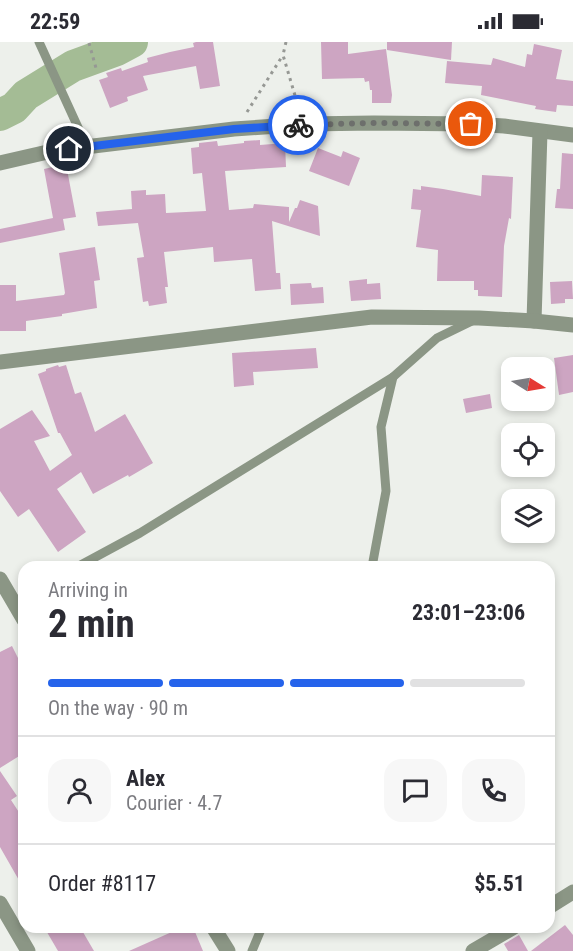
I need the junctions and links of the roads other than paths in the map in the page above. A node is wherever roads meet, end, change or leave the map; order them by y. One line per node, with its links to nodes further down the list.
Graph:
1 (39, 42): 4 (lane)
2 (540, 132): 3 (street); 4 (street); 7 (street)
3 (573, 135)
4 (87, 147): 5 (street)
5 (0, 163)
6 (479, 318): 7 (street); 9 (street); 10 (lane)
7 (534, 321): 8 (street)
8 (573, 325)
9 (0, 362)
10 (393, 377): 11 (lane); 12 (lane)
11 (88, 561)
12 (373, 561)
13 (0, 579): 14 (street)
14 (18, 607)
15 (573, 892): 17 (street)
16 (0, 903): 21 (street)
17 (555, 903)
18 (217, 933): 22 (street)
19 (260, 933): 23 (lane)
20 (504, 933): 24 (street)
21 (28, 951)
22 (228, 951)
23 (252, 951)
24 (473, 951)

